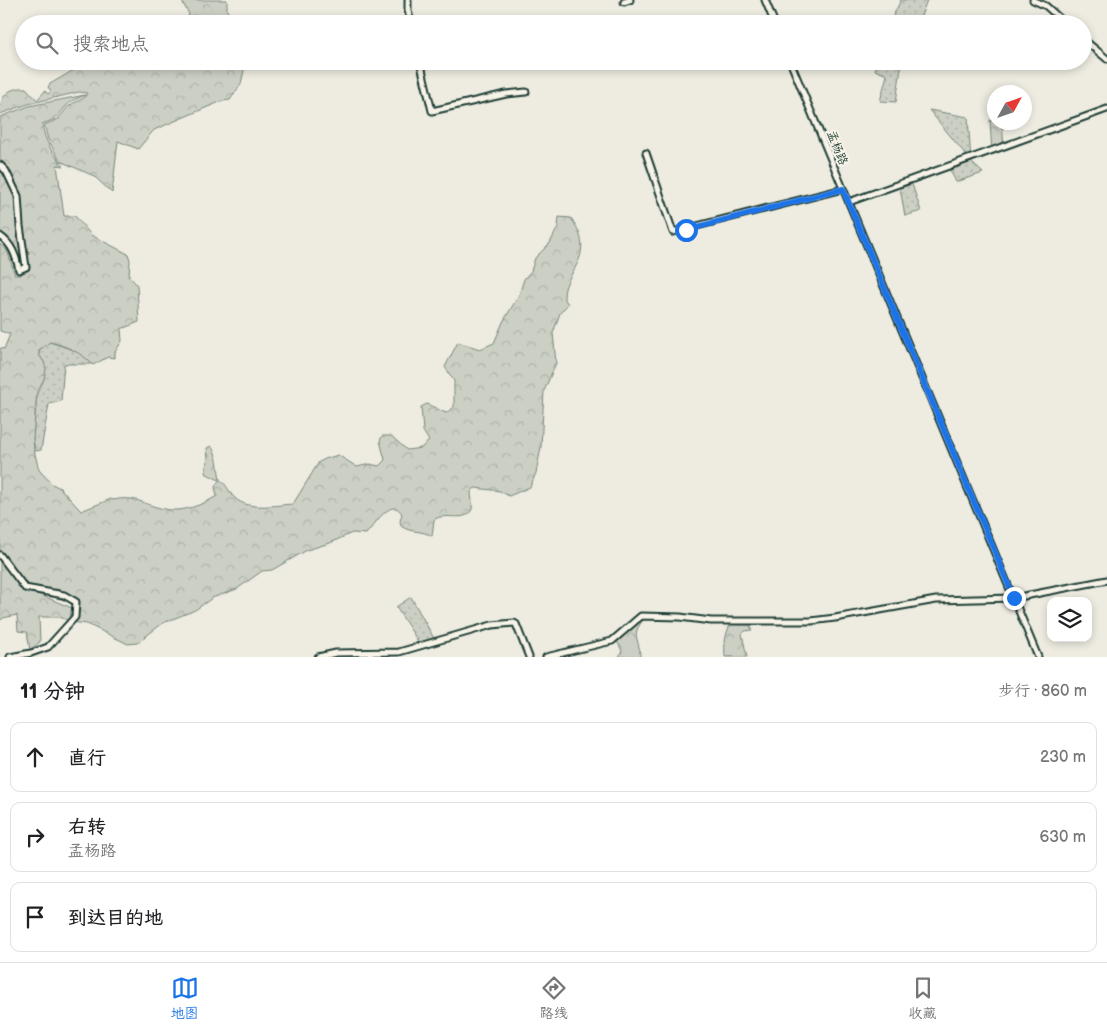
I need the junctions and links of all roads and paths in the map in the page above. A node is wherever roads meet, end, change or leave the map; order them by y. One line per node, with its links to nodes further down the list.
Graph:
1 (408, 0): 6 (street)
2 (630, 0): 5 (street)
3 (765, 0): 7 (street)
4 (1033, 0): 8 (street)
5 (624, 2)
6 (409, 15)
7 (771, 15)
8 (1056, 15)
9 (1092, 46): 10 (street)
10 (1107, 59)
11 (422, 70): 13 (street)
12 (794, 70): 17 (street, 孟杨路)
13 (526, 92)
14 (1107, 109): 18 (street)
15 (646, 153): 17 (street)
16 (0, 165): 19 (street)
17 (843, 189): 18 (street, 孟杨路)
18 (849, 202): 22 (street, 孟杨路)
19 (0, 236)
20 (0, 555): 23 (street)
21 (1107, 580): 22 (street)
22 (1014, 598): 26 (street); 27 (street, 孟杨路)
23 (10, 657)
24 (318, 657): 25 (street)
25 (529, 657)
26 (546, 657)
27 (1038, 657)

